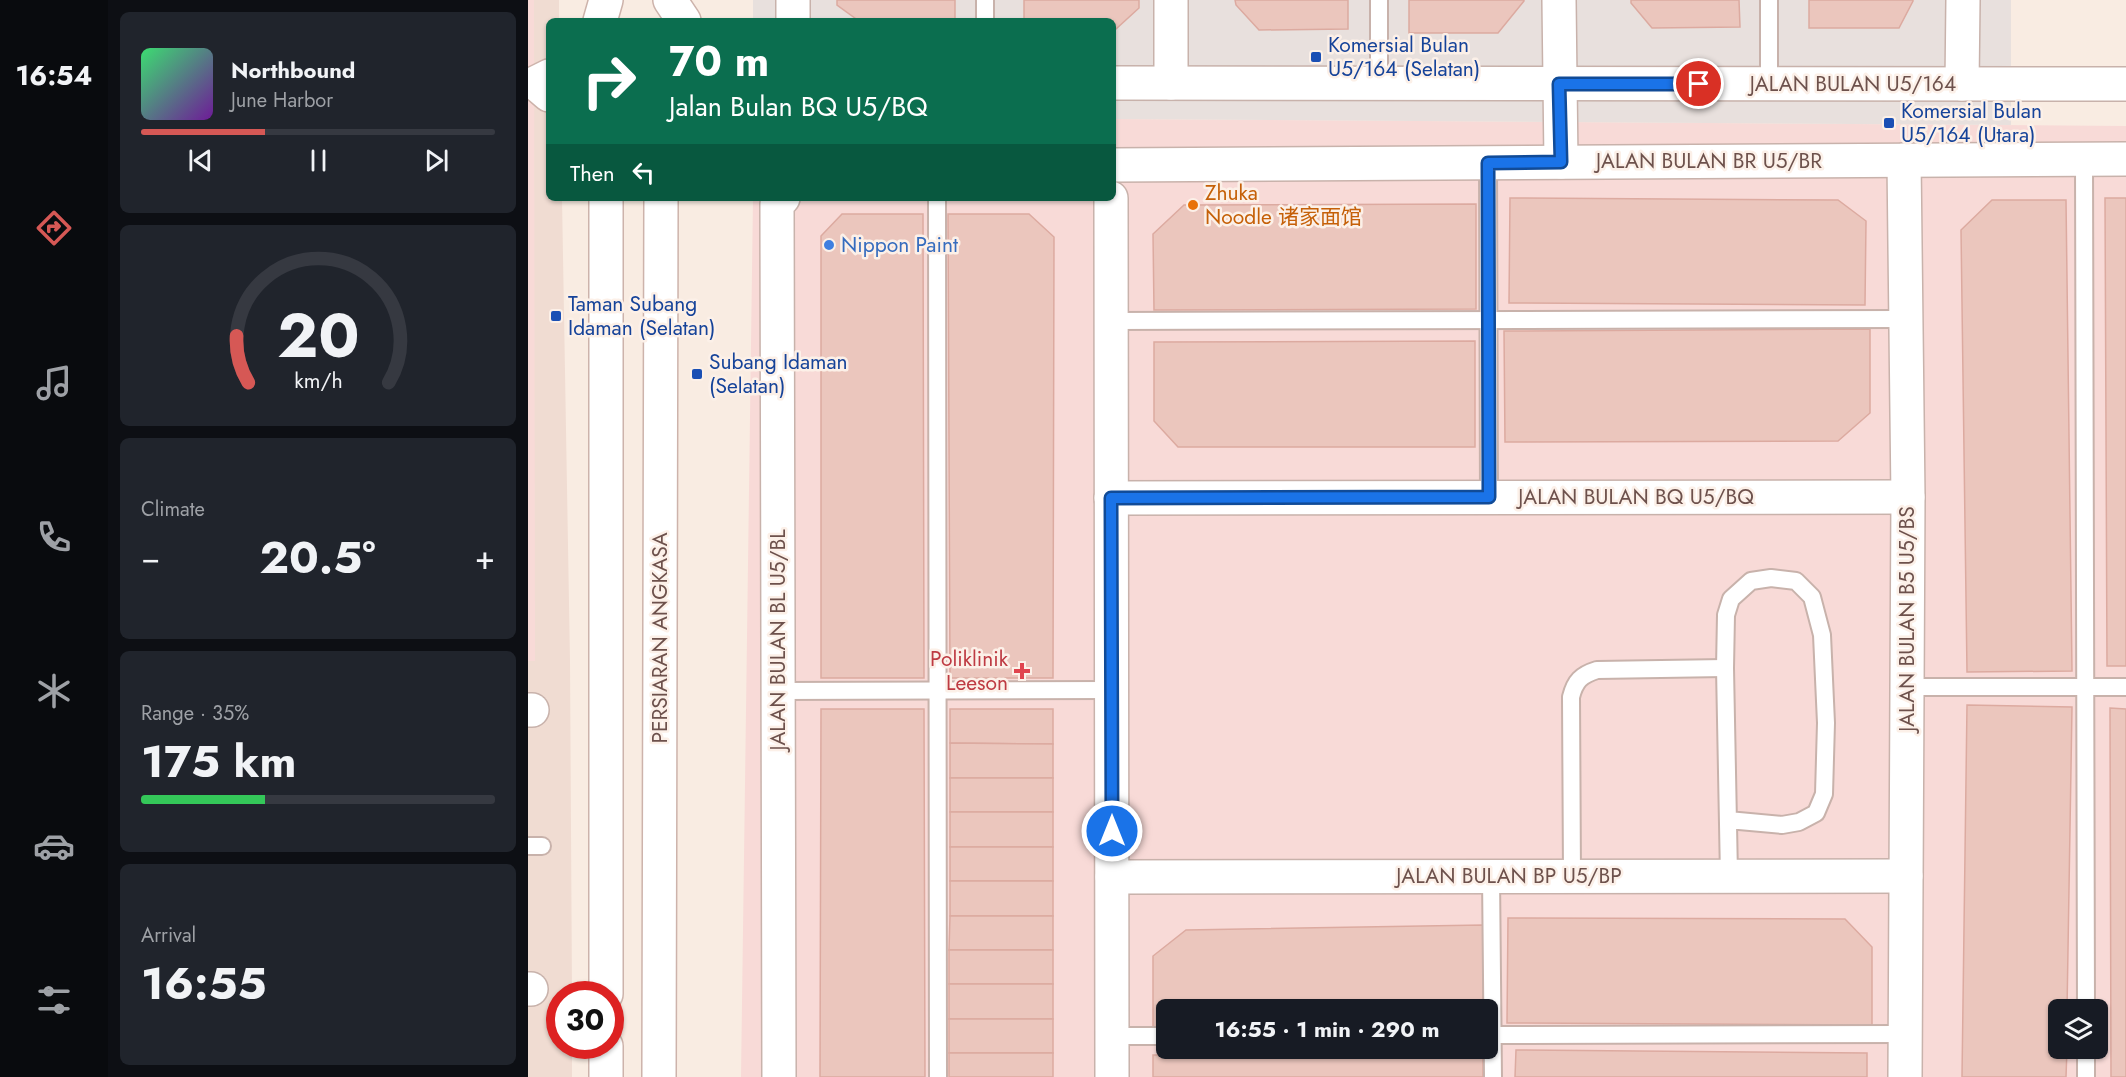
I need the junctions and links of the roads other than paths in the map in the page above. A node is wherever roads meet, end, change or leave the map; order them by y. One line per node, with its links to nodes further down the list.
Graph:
1 (607, 0): 11 (street); 12 (street)
2 (661, 0): 13 (street)
3 (670, 0): 14 (street)
4 (793, 0): 15 (street)
5 (985, 0): 16 (lane)
6 (1171, 0): 18 (street)
7 (1379, 0): 19 (lane)
8 (1559, 0): 20 (street)
9 (1769, 0): 21 (lane)
10 (1963, 0): 22 (street)
11 (601, 18)
12 (607, 18)
13 (661, 18)
14 (682, 18)
15 (793, 18)
16 (985, 18)
17 (1116, 83): 18 (street, JALAN BULAN U5/164)
18 (1171, 83): 19 (street, JALAN BULAN U5/164)
19 (1379, 84): 20 (street, JALAN BULAN U5/164)
20 (1559, 84): 21 (street, JALAN BULAN U5/164); 27 (street)
21 (1769, 84): 22 (street, JALAN BULAN U5/164)
22 (1962, 84): 23 (street, JALAN BULAN U5/164)
23 (2126, 84)
24 (2084, 159): 25 (street, JALAN BULAN BR U5/BR); 26 (street, JALAN BULAN BR U5/BR); 42 (lane)
25 (2126, 159)
26 (1904, 160): 27 (street, JALAN BULAN BR U5/BR); 35 (street, JALAN BULAN B5 U5/BS)
27 (1561, 162): 28 (street, JALAN BULAN BR U5/BR)
28 (1488, 163): 29 (street, JALAN BULAN BR U5/BR); 36 (lane)
29 (1116, 165)
30 (606, 201): 54 (street)
31 (661, 201): 65 (street, PERSIARAN ANGKASA)
32 (780, 201): 46 (street, JALAN BULAN BL U5/BL)
33 (937, 201): 47 (lane)
34 (1111, 201): 37 (street)
35 (1906, 319): 36 (lane); 38 (street, JALAN BULAN B5 U5/BS)
36 (1488, 320): 37 (lane); 39 (lane)
37 (1111, 321): 40 (street)
38 (1908, 496): 39 (street, JALAN BULAN BQ U5/BQ); 43 (street, JALAN BULAN B5 U5/BS)
39 (1489, 497): 40 (street, JALAN BULAN BQ U5/BQ)
40 (1111, 498): 45 (street)
41 (1725, 668): 48 (lane); 48 (lane); 50 (lane)
42 (2085, 686): 43 (lane); 44 (lane); 56 (lane)
43 (1907, 687): 52 (street, JALAN BULAN B5 U5/BS)
44 (2126, 687)
45 (1112, 690): 47 (lane); 53 (street)
46 (778, 691): 47 (lane); 66 (street, JALAN BULAN BL U5/BL)
47 (938, 691): 67 (lane)
48 (1728, 820): 51 (lane)
49 (1491, 876): 50 (street, JALAN BULAN BP U5/BP); 53 (street, JALAN BULAN BP U5/BP); 55 (lane)
50 (1572, 876): 51 (street, JALAN BULAN BP U5/BP)
51 (1729, 876): 52 (street, JALAN BULAN BP U5/BP)
52 (1906, 876): 58 (street, JALAN BULAN B5 U5/BS)
53 (1112, 877): 59 (street)
54 (606, 981)
55 (1490, 999)
56 (2086, 999)
57 (1498, 1035): 58 (lane)
58 (1905, 1035): 70 (street, JALAN BULAN B5 U5/BS)
59 (1112, 1036): 60 (lane); 68 (street)
60 (1156, 1036)
61 (606, 1059): 64 (street)
62 (1492, 1059): 69 (lane)
63 (2086, 1059): 71 (lane)
64 (606, 1077)
65 (659, 1077)
66 (779, 1077)
67 (938, 1077)
68 (1112, 1077)
69 (1493, 1077)
70 (1905, 1077)
71 (2086, 1077)

